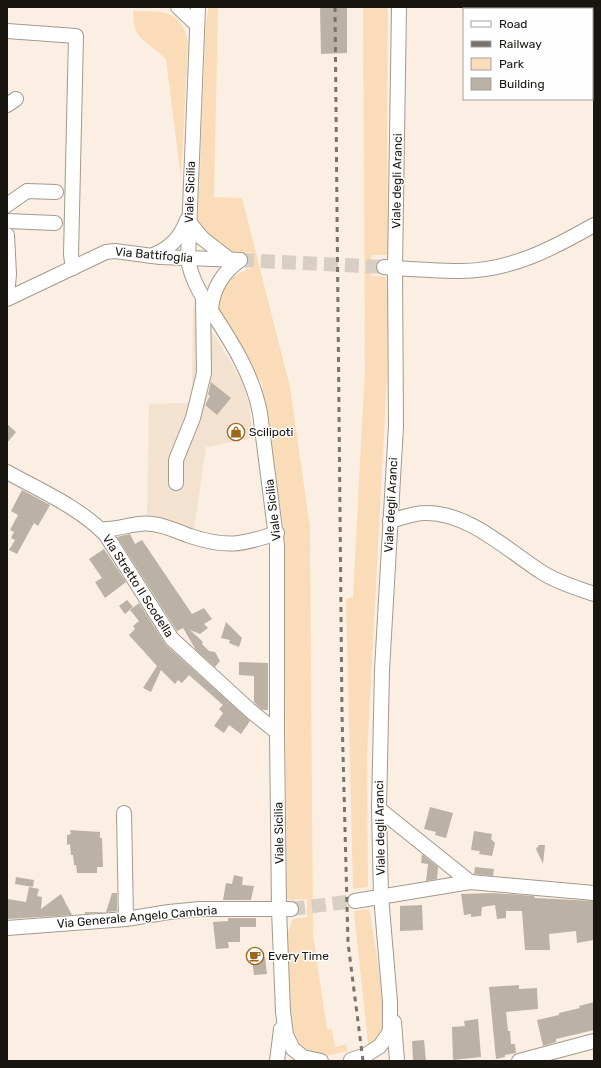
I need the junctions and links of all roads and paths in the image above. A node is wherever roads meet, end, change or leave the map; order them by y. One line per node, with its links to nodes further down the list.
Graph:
1 (178, 7): 4 (street)
2 (198, 7): 4 (street, Viale Sicilia)
3 (399, 7): 16 (street, Viale degli Aranci)
4 (197, 25): 8 (street, Viale Sicilia)
5 (7, 31): 17 (street)
6 (56, 192): 7 (street)
7 (7, 205)
8 (189, 219): 13 (street); 14 (street, Viale Sicilia); 15 (street)
9 (7, 221): 10 (street)
10 (55, 223)
11 (594, 225): 16 (street)
12 (7, 235): 18 (street)
13 (156, 256): 14 (street, Via Battifoglia); 17 (street, Via Battifoglia); 20 (street)
14 (188, 259): 15 (street, Via Battifoglia); 20 (street, Viale Sicilia)
15 (234, 260): 20 (street)
16 (390, 267): 23 (street, Viale degli Aranci)
17 (73, 268): 19 (street, Via Battifoglia)
18 (7, 296)
19 (7, 299)
20 (204, 299): 22 (street); 25 (street, Viale Sicilia)
21 (7, 472): 24 (street, Via Stretto II Scodella)
22 (176, 483)
23 (390, 521): 26 (street); 28 (street, Viale degli Aranci)
24 (100, 529): 25 (street); 27 (street, Via Stretto II Scodella)
25 (277, 533): 27 (street, Viale Sicilia)
26 (594, 594)
27 (277, 732): 34 (street, Viale Sicilia)
28 (379, 809): 30 (street); 32 (street, Viale degli Aranci)
29 (124, 813): 35 (street)
30 (470, 882): 31 (street); 32 (street)
31 (594, 893)
32 (381, 896): 33 (street); 37 (street, Viale degli Aranci)
33 (355, 901)
34 (285, 909): 35 (street, Via Generale Angelo Cambria); 38 (street, Viale Sicilia)
35 (126, 919): 36 (street, Via Generale Angelo Cambria)
36 (7, 928)
37 (390, 1002): 42 (street); 43 (street)
38 (283, 1012): 40 (street); 41 (street)
39 (594, 1041): 44 (street)
40 (277, 1061)
41 (321, 1061)
42 (351, 1061)
43 (397, 1061)
44 (519, 1061)

